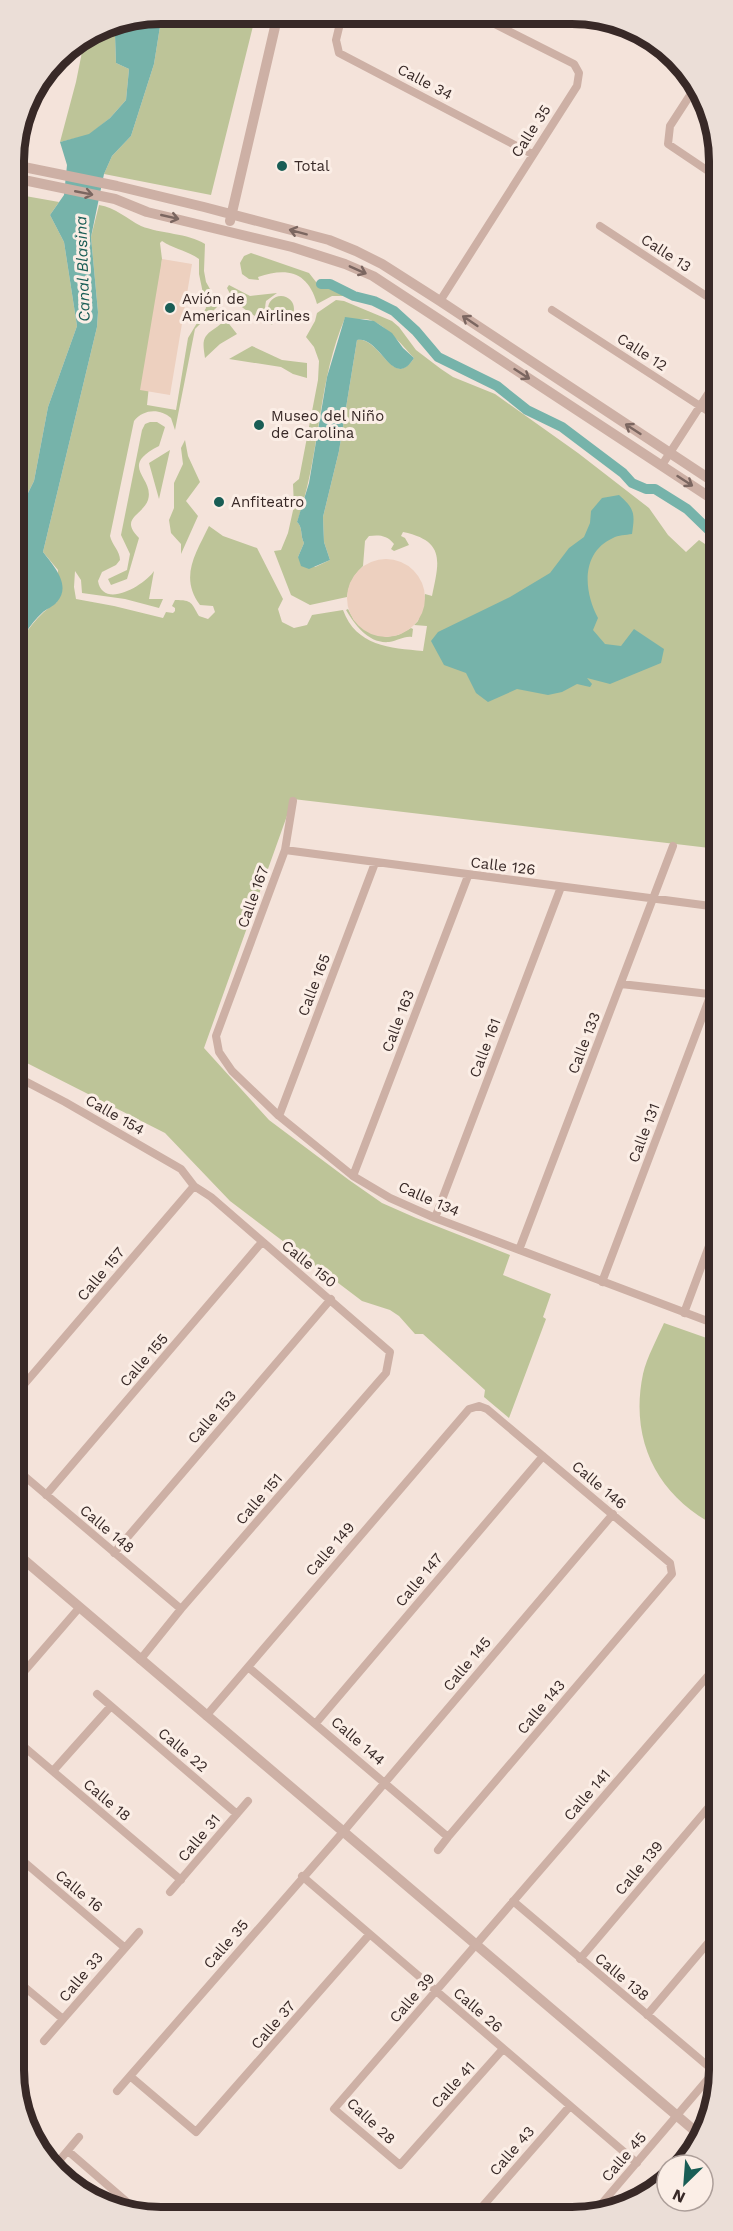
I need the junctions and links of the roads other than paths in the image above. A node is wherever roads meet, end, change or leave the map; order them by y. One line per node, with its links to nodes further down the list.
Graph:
1 (276, 24): 13 (street)
2 (340, 24): 5 (street, Calle 34)
3 (495, 24): 5 (street, Calle 35)
4 (691, 94): 9 (street)
5 (532, 154): 17 (street, Calle 35)
6 (24, 162): 8 (street)
7 (24, 167): 8 (street)
8 (40, 171): 13 (street)
9 (709, 172)
10 (24, 181): 11 (street)
11 (36, 184): 12 (street); 15 (street, one-way to 15)
12 (24, 186)
13 (231, 215): 15 (street); 17 (street, one-way to 13)
14 (600, 226): 16 (street, Calle 13)
15 (227, 230): 23 (street, one-way to 23)
16 (709, 298)
17 (440, 301): 22 (street, one-way to 17)
18 (552, 310): 20 (street, Calle 12)
19 (709, 392): 20 (street)
20 (700, 406): 21 (street, Calle 12); 22 (street)
21 (709, 412)
22 (670, 453): 23 (street); 24 (street)
23 (662, 465): 25 (street, one-way to 25)
24 (709, 479)
25 (709, 497)
26 (293, 801): 28 (street, Calle 167)
27 (673, 846): 32 (street, Calle 133)
28 (285, 850): 29 (street, Calle 126); 36 (street, Calle 167)
29 (375, 863): 30 (street, Calle 126); 39 (street, Calle 165)
30 (468, 876): 31 (street, Calle 126); 40 (street, Calle 163)
31 (561, 887): 32 (street, Calle 126); 42 (street, Calle 161)
32 (654, 898): 33 (street, Calle 126); 34 (street, Calle 133)
33 (709, 906)
34 (621, 984): 35 (street); 45 (street, Calle 133)
35 (709, 994)
36 (230, 1000): 39 (street, Calle 134)
37 (709, 1010): 46 (street, Calle 131)
38 (24, 1081): 41 (street, Calle 154)
39 (279, 1116): 40 (street, Calle 134)
40 (353, 1176): 42 (street, Calle 134)
41 (194, 1186): 43 (street, Calle 150); 51 (street, Calle 157)
42 (435, 1218): 45 (street, Calle 134)
43 (262, 1242): 47 (street, Calle 150); 55 (street, Calle 155)
44 (709, 1246): 48 (street)
45 (519, 1250): 46 (street, Calle 134)
46 (602, 1282): 48 (street, Calle 134)
47 (331, 1299): 50 (street, Calle 150); 57 (street, Calle 153)
48 (684, 1312): 49 (street, Calle 134)
49 (709, 1322)
50 (390, 1352): 61 (street, Calle 151)
51 (24, 1384)
52 (479, 1406): 53 (street, Calle 146); 63 (street, Calle 149)
53 (543, 1456): 56 (street, Calle 146); 69 (street, Calle 147)
54 (24, 1476): 55 (street, Calle 148)
55 (46, 1495): 57 (street, Calle 148)
56 (613, 1514): 59 (street, Calle 146); 72 (street, Calle 145)
57 (114, 1552): 61 (street, Calle 148)
58 (24, 1560): 60 (street)
59 (655, 1595): 77 (street, Calle 143)
60 (79, 1608): 62 (street); 64 (street)
61 (181, 1609): 62 (street, Calle 151)
62 (140, 1660): 68 (street)
63 (248, 1667): 68 (street, Calle 149); 69 (street, Calle 144)
64 (24, 1672)
65 (709, 1675): 83 (street, Calle 141)
66 (98, 1694): 67 (street, Calle 22)
67 (111, 1706): 71 (street); 75 (street, Calle 22)
68 (206, 1716): 76 (street)
69 (316, 1723): 72 (street, Calle 144)
70 (24, 1747): 71 (street, Calle 18)
71 (53, 1771): 81 (street, Calle 18)
72 (384, 1782): 76 (street, Calle 145); 77 (street, Calle 144)
73 (248, 1801): 75 (street, Calle 31)
74 (709, 1807): 89 (street, Calle 139)
75 (237, 1814): 81 (street, Calle 31)
76 (343, 1832): 80 (street, Calle 35); 87 (street)
77 (448, 1836): 78 (street, Calle 143)
78 (438, 1851)
79 (24, 1862): 88 (street, Calle 16)
80 (303, 1876): 85 (street, Calle 26); 98 (street, Calle 35)
81 (181, 1880): 82 (street, Calle 31)
82 (170, 1892)
83 (513, 1901): 87 (street, Calle 141); 89 (street, Calle 138)
84 (139, 1932): 88 (street, Calle 33)
85 (369, 1935): 91 (street, Calle 26); 98 (street, Calle 37)
86 (709, 1942): 92 (street)
87 (476, 1945): 91 (street, Calle 39); 102 (street)
88 (124, 1947): 93 (street, Calle 33)
89 (580, 1959): 92 (street, Calle 138)
90 (24, 1987): 93 (street)
91 (436, 1992): 95 (street, Calle 26); 97 (street, Calle 39)
92 (647, 2015): 96 (street, Calle 138)
93 (63, 2019): 94 (street, Calle 33)
94 (44, 2041)
95 (503, 2049): 101 (street, Calle 26); 105 (street, Calle 41)
96 (709, 2063)
97 (368, 2068): 105 (street, Calle 28)
98 (130, 2076): 100 (street, Calle 35)
99 (709, 2078): 102 (street, Calle 45)
100 (117, 2091)
101 (570, 2106): 108 (street, Calle 26); 111 (street, Calle 43)
102 (677, 2116): 103 (street); 108 (street, Calle 45)
103 (695, 2131)
104 (79, 2137): 106 (street)
105 (423, 2139)
106 (68, 2151): 107 (street); 109 (street)
107 (59, 2161)
108 (637, 2163): 110 (street, Calle 45)
109 (121, 2201)
110 (602, 2203)
111 (482, 2207)

